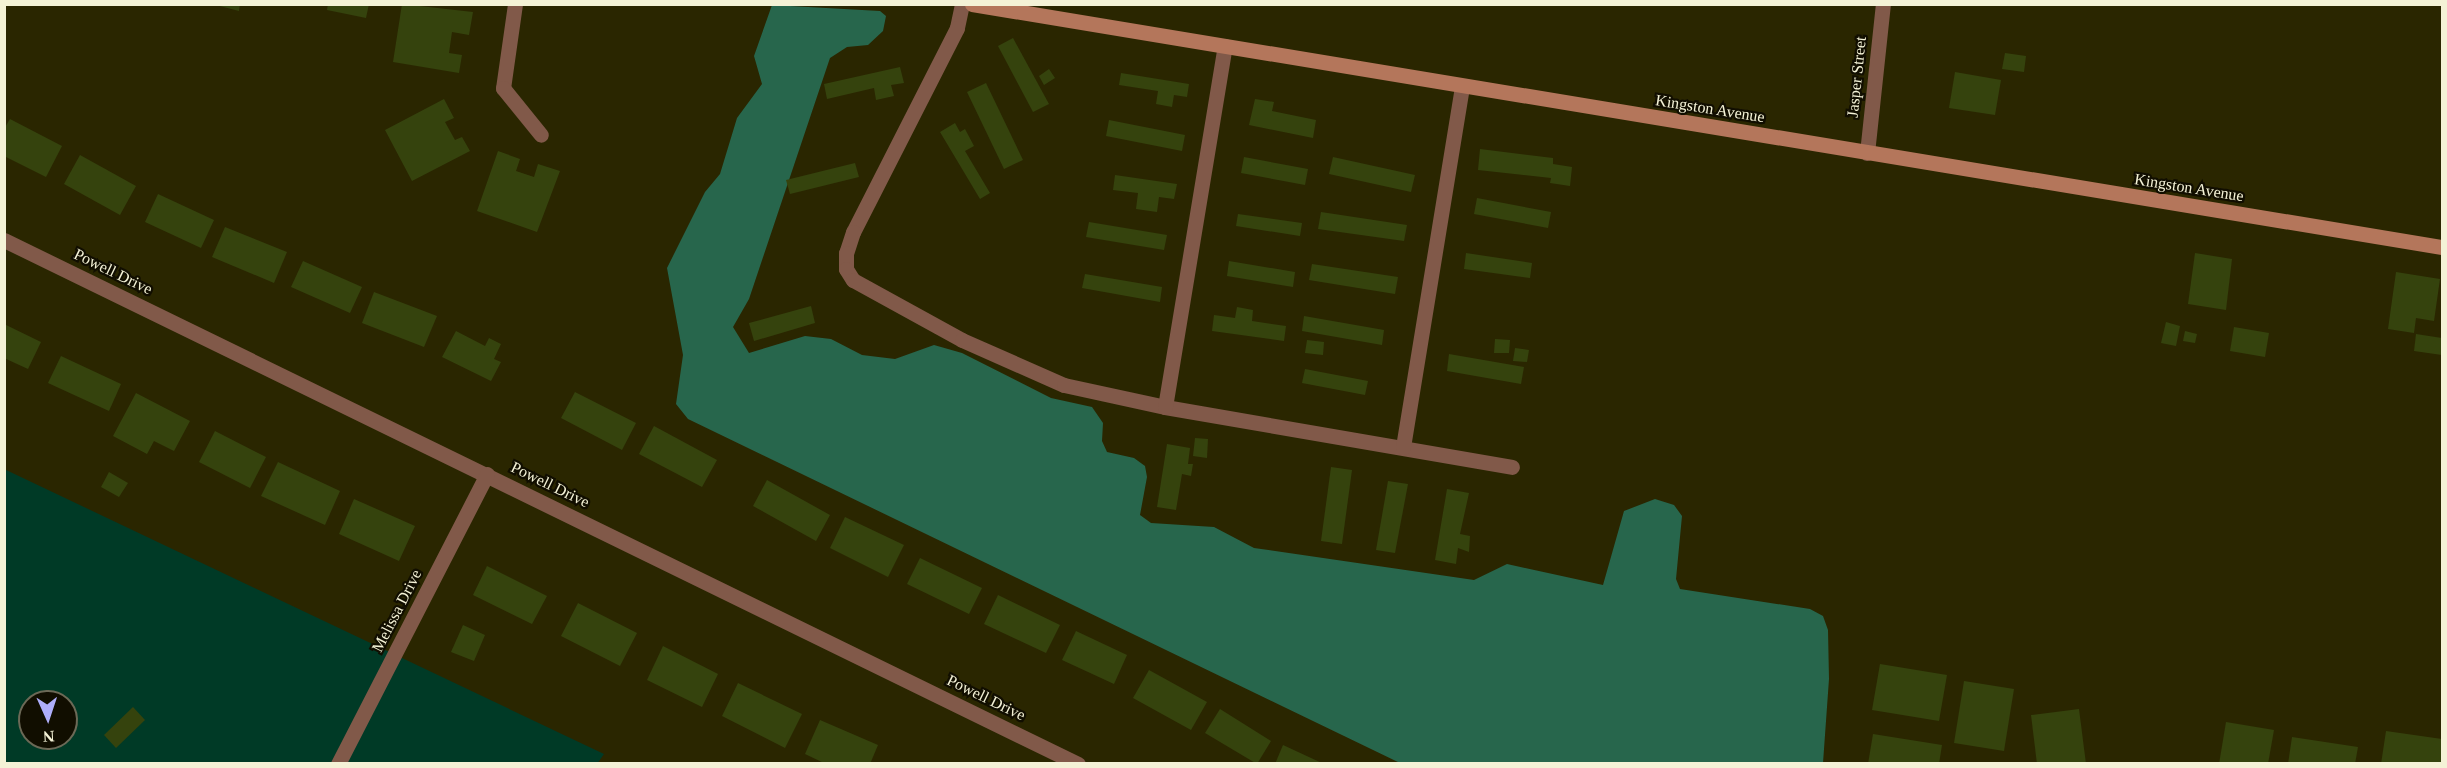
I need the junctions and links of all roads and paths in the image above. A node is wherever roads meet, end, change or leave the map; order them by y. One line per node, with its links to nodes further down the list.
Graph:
1 (515, 4): 7 (street)
2 (962, 4): 11 (street)
3 (972, 4): 5 (street, Kingston Avenue)
4 (1883, 4): 8 (street, Jasper Street)
5 (1225, 46): 6 (street, Kingston Avenue); 11 (street)
6 (1462, 87): 8 (street, Kingston Avenue); 12 (street)
7 (541, 135)
8 (1867, 153): 10 (street, Kingston Avenue)
9 (4, 240): 14 (street, Powell Drive)
10 (2442, 247)
11 (1165, 407): 12 (street)
12 (1404, 447): 13 (street)
13 (1512, 467)
14 (487, 474): 15 (street, Melissa Drive); 16 (street, Powell Drive)
15 (338, 764)
16 (1078, 764)

